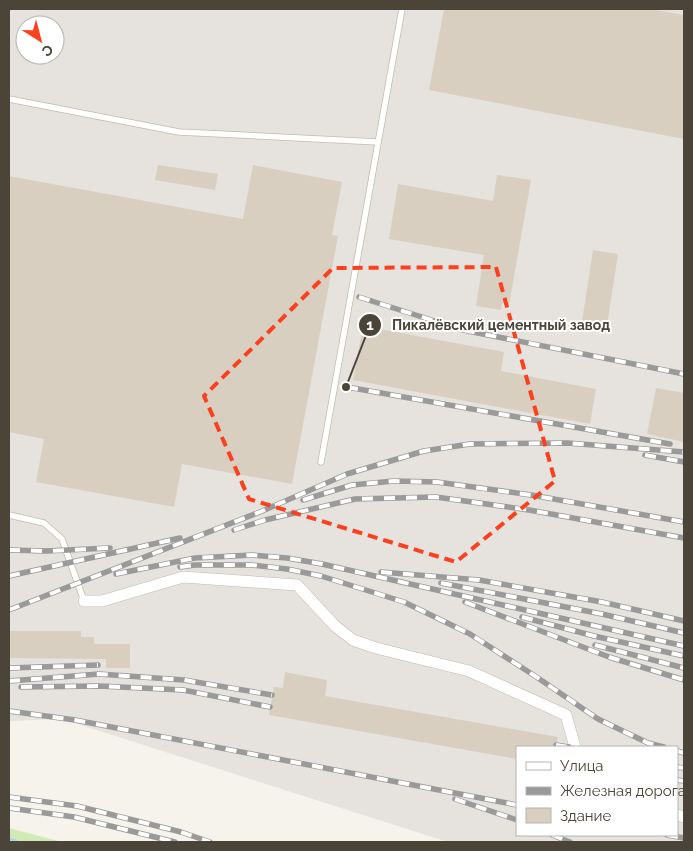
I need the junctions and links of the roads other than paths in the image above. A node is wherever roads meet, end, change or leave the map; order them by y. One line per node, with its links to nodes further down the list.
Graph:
1 (402, 9): 3 (lane)
2 (9, 99): 3 (lane)
3 (378, 142): 4 (lane)
4 (321, 462)
5 (9, 514): 6 (lane)
6 (84, 601): 7 (street)
7 (575, 746)

